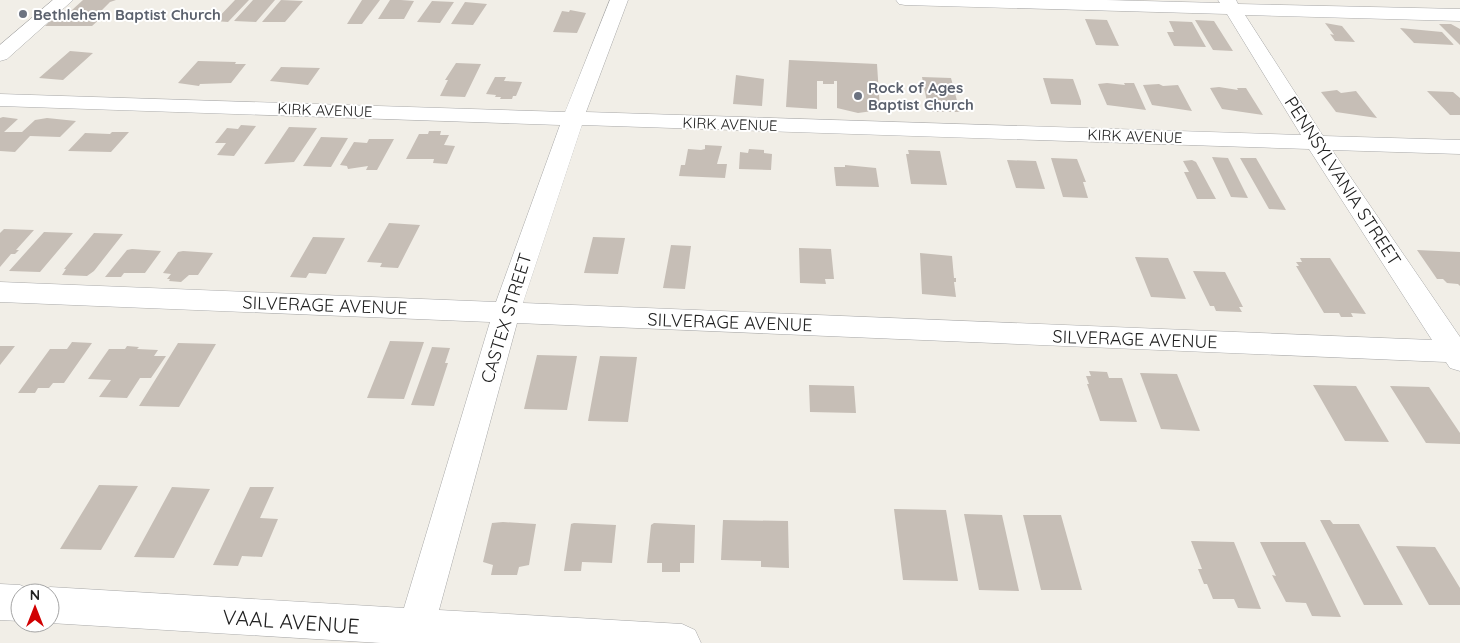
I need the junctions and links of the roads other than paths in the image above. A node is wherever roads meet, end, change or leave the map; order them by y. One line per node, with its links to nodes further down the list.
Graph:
1 (64, 0): 6 (street)
2 (620, 0): 8 (street, CASTEX STREET)
3 (905, 0): 4 (street)
4 (1230, 4): 5 (street); 9 (street, PENNSYLVANIA STREET)
5 (1460, 15)
6 (0, 55)
7 (0, 100): 8 (street, KIRK AVENUE)
8 (573, 119): 9 (street, KIRK AVENUE); 12 (street, CASTEX STREET)
9 (1316, 142): 10 (street, KIRK AVENUE); 13 (street, PENNSYLVANIA STREET)
10 (1460, 147)
11 (0, 292): 12 (street, SILVERAGE AVENUE)
12 (506, 313): 13 (street, SILVERAGE AVENUE); 15 (street, CASTEX STREET)
13 (1458, 355)
14 (60, 606): 15 (street, VAAL AVENUE)
15 (413, 636): 16 (street, VAAL AVENUE)
16 (682, 643)

